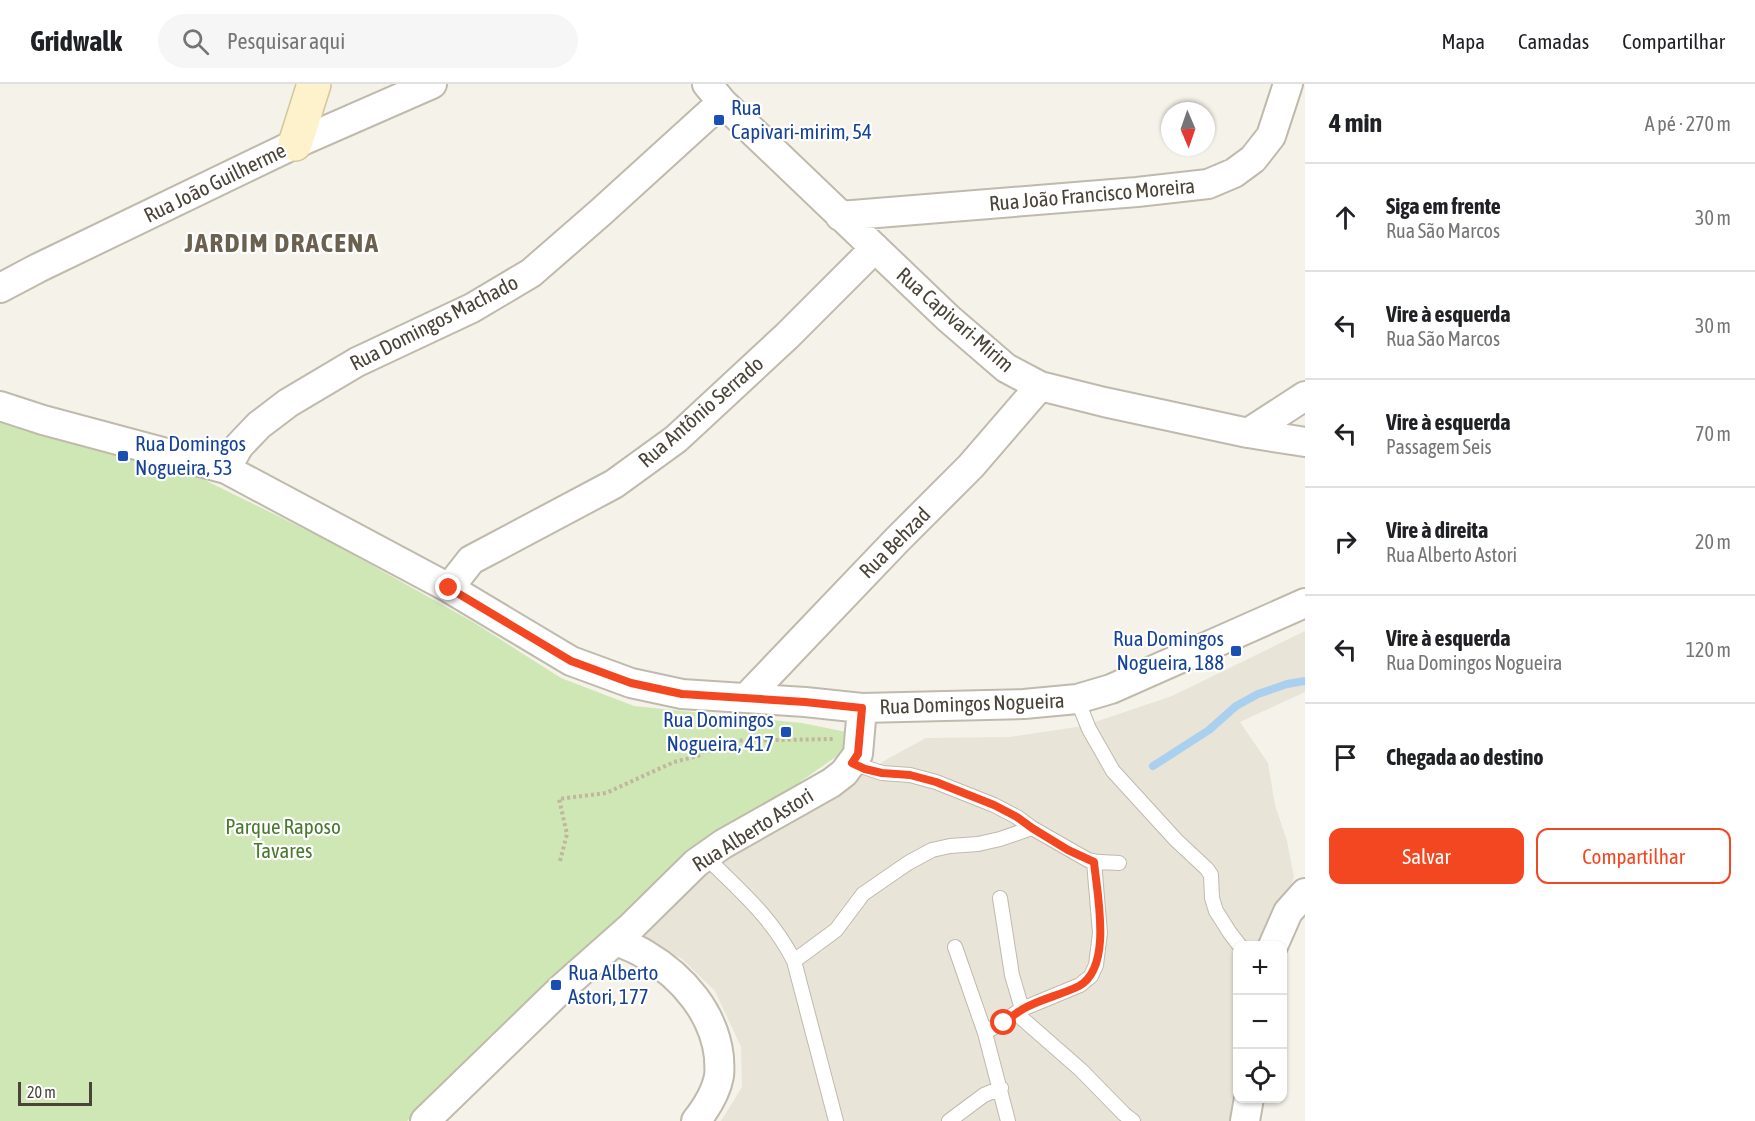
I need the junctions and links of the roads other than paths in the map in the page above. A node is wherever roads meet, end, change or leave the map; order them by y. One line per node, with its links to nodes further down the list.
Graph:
1 (314, 84): 5 (street)
2 (432, 84): 5 (street, Rua João Guilherme)
3 (1288, 84): 6 (street, Rua João Francisco Moreira)
4 (714, 93): 6 (street, Rua Capivari-Mirim); 14 (street, Rua Domingos Machado)
5 (295, 144): 8 (street, Rua João Guilherme)
6 (840, 216): 7 (street, Rua Capivari-Mirim)
7 (874, 248): 9 (street, Rua Capivari-Mirim); 15 (street, Rua Antônio Serrado)
8 (0, 288)
9 (1040, 386): 12 (street, Rua Capivari-Mirim); 17 (street, Rua Behzad)
10 (1305, 396): 12 (street)
11 (0, 406): 14 (street, Rua Domingos Nogueira)
12 (1248, 433): 13 (street, Rua Capivari-Mirim)
13 (1305, 442)
14 (226, 469): 15 (street, Rua Domingos Nogueira)
15 (449, 588): 17 (street, Rua Domingos Nogueira)
16 (1305, 603): 18 (street, Rua Domingos Nogueira)
17 (746, 698): 19 (street, Rua Domingos Nogueira)
18 (1077, 699): 19 (street, Rua Domingos Nogueira); 28 (lane)
19 (862, 708): 20 (street)
20 (852, 763): 21 (lane); 22 (street, Rua Alberto Astori)
21 (1032, 828): 23 (lane); 31 (lane)
22 (705, 856): 27 (street, Rua Alberto Astori); 31 (lane)
23 (1094, 862): 24 (lane); 32 (lane)
24 (1119, 863)
25 (1305, 893): 29 (street)
26 (999, 898): 32 (lane)
27 (616, 940): 36 (street, Rua Alberto Astori); 37 (street)
28 (1237, 941)
29 (1275, 941)
30 (955, 947): 33 (lane)
31 (794, 961): 38 (lane)
32 (1020, 1012): 33 (lane); 41 (lane)
33 (985, 1033): 34 (lane)
34 (1000, 1088): 39 (lane); 40 (lane)
35 (1248, 1103): 42 (street)
36 (425, 1121)
37 (696, 1121)
38 (836, 1121)
39 (949, 1121)
40 (1008, 1121)
41 (1133, 1121)
42 (1245, 1121)

